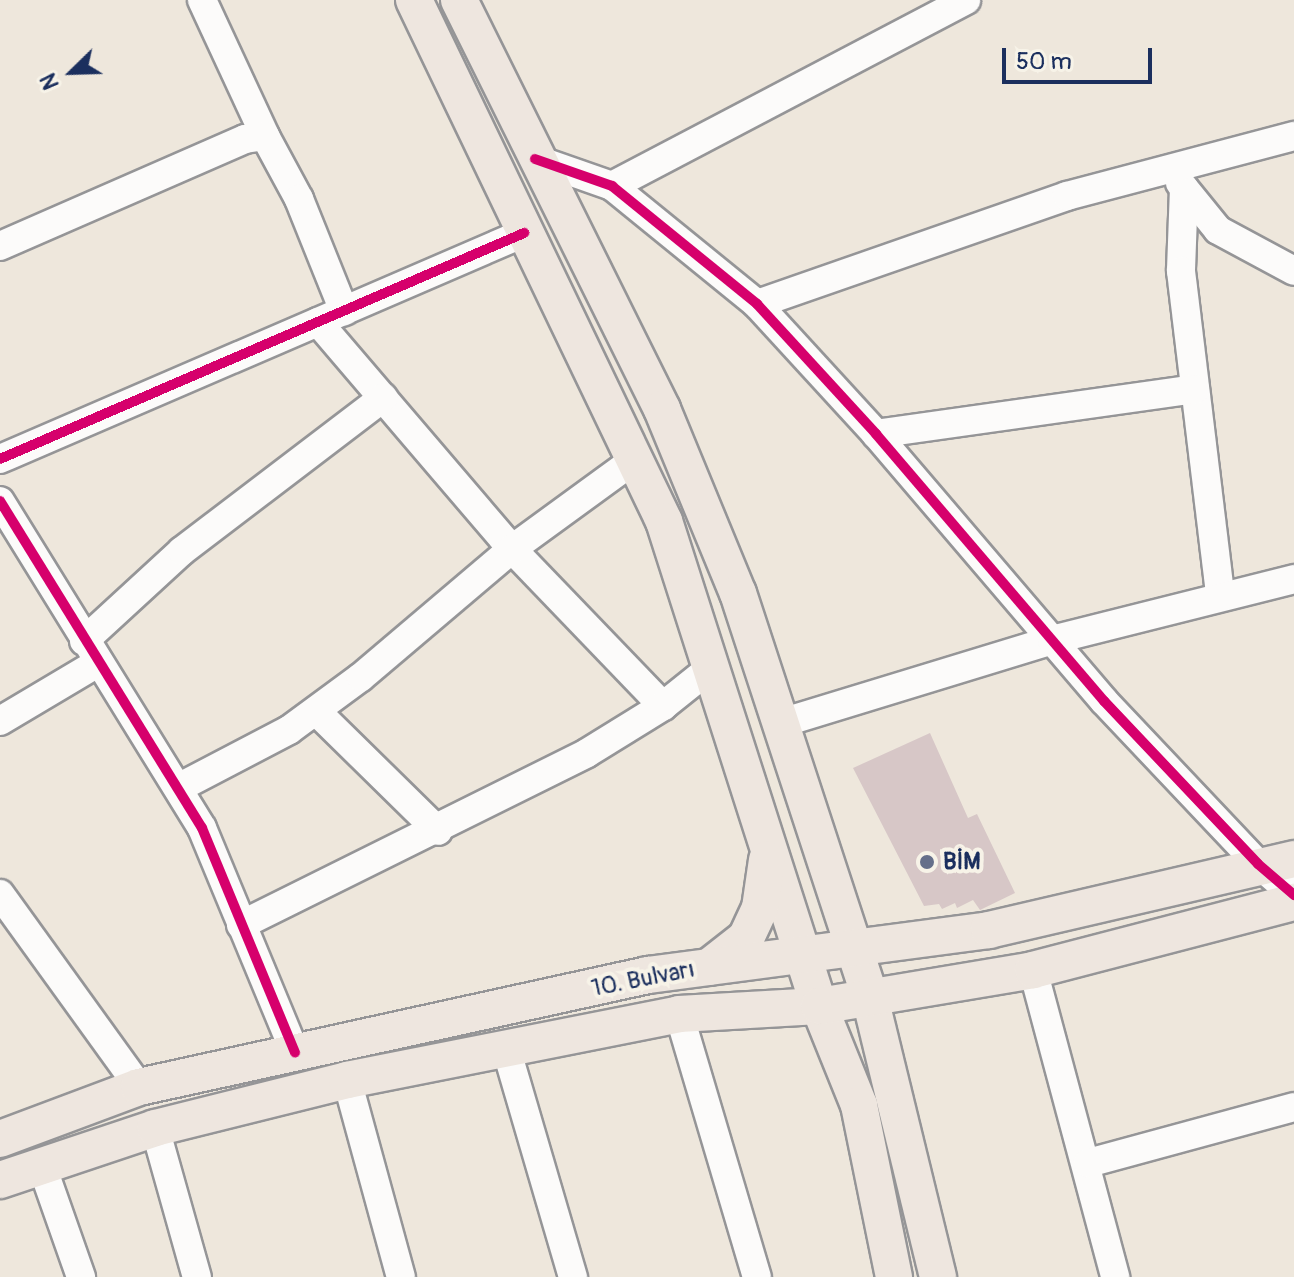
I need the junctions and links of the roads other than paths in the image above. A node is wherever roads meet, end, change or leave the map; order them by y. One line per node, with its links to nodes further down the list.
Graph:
1 (202, 0): 5 (street)
2 (414, 0): 10 (main road)
3 (459, 0): 7 (main road)
4 (966, 0): 9 (street)
5 (265, 136): 11 (street); 14 (street)
6 (1294, 136): 8 (street)
7 (535, 159): 9 (street); 31 (main road)
8 (1177, 179): 12 (street); 13 (street); 16 (street)
9 (612, 186): 13 (street)
10 (524, 233): 14 (street); 20 (main road)
11 (0, 246)
12 (1294, 271)
13 (757, 304): 18 (street)
14 (344, 311): 15 (street)
15 (318, 322): 17 (street); 19 (street)
16 (1195, 389): 18 (street); 24 (street)
17 (383, 398): 22 (street); 26 (street)
18 (876, 434): 25 (street)
19 (0, 459)
20 (634, 460): 22 (street); 27 (main road)
21 (0, 501): 26 (street)
22 (512, 549): 28 (street); 29 (street)
23 (1294, 579): 24 (street)
24 (1220, 595): 25 (street)
25 (1052, 640): 31 (street); 36 (street)
26 (90, 652): 30 (street); 32 (street)
27 (713, 666): 28 (street); 34 (main road)
28 (663, 706): 33 (street)
29 (316, 711): 32 (street); 33 (street)
30 (0, 721)
31 (778, 724): 41 (main road)
32 (180, 787): 40 (street)
33 (438, 831): 40 (street)
34 (768, 854): 42 (main road); 43 (main road)
35 (1294, 859): 36 (main road, 10. Bulvarı)
36 (1258, 864): 38 (street); 41 (main road, 10. Bulvarı)
37 (0, 894): 52 (street)
38 (1294, 895)
39 (1294, 902): 44 (main road, 10. Bulvarı)
40 (241, 925): 50 (street)
41 (854, 946): 42 (main road, 10. Bulvarı); 45 (main road)
42 (805, 954): 43 (main road, 10. Bulvarı); 46 (main road)
43 (709, 967): 50 (main road, 10. Bulvarı)
44 (1033, 970): 45 (main road, 10. Bulvarı); 57 (street)
45 (870, 998): 46 (main road, 10. Bulvarı); 66 (main road)
46 (819, 1006): 47 (main road, 10. Bulvarı); 53 (main road)
47 (721, 1009): 48 (main road, 10. Bulvarı); 53 (main road)
48 (679, 1014): 49 (main road, 10. Bulvarı); 64 (street)
49 (506, 1048): 51 (main road, 10. Bulvarı); 63 (street)
50 (295, 1053): 52 (main road, 10. Bulvarı)
51 (347, 1080): 55 (main road, 10. Bulvarı); 62 (street)
52 (139, 1087): 56 (main road, 10. Bulvarı)
53 (859, 1105): 65 (main road)
54 (1294, 1107): 57 (street)
55 (155, 1128): 58 (main road, 10. Bulvarı); 61 (street)
56 (0, 1139)
57 (1088, 1163): 67 (street)
58 (42, 1166): 59 (main road, 10. Bulvarı); 60 (street)
59 (0, 1180)
60 (81, 1277)
61 (197, 1277)
62 (401, 1277)
63 (573, 1277)
64 (757, 1277)
65 (894, 1277)
66 (938, 1277)
67 (1115, 1277)

